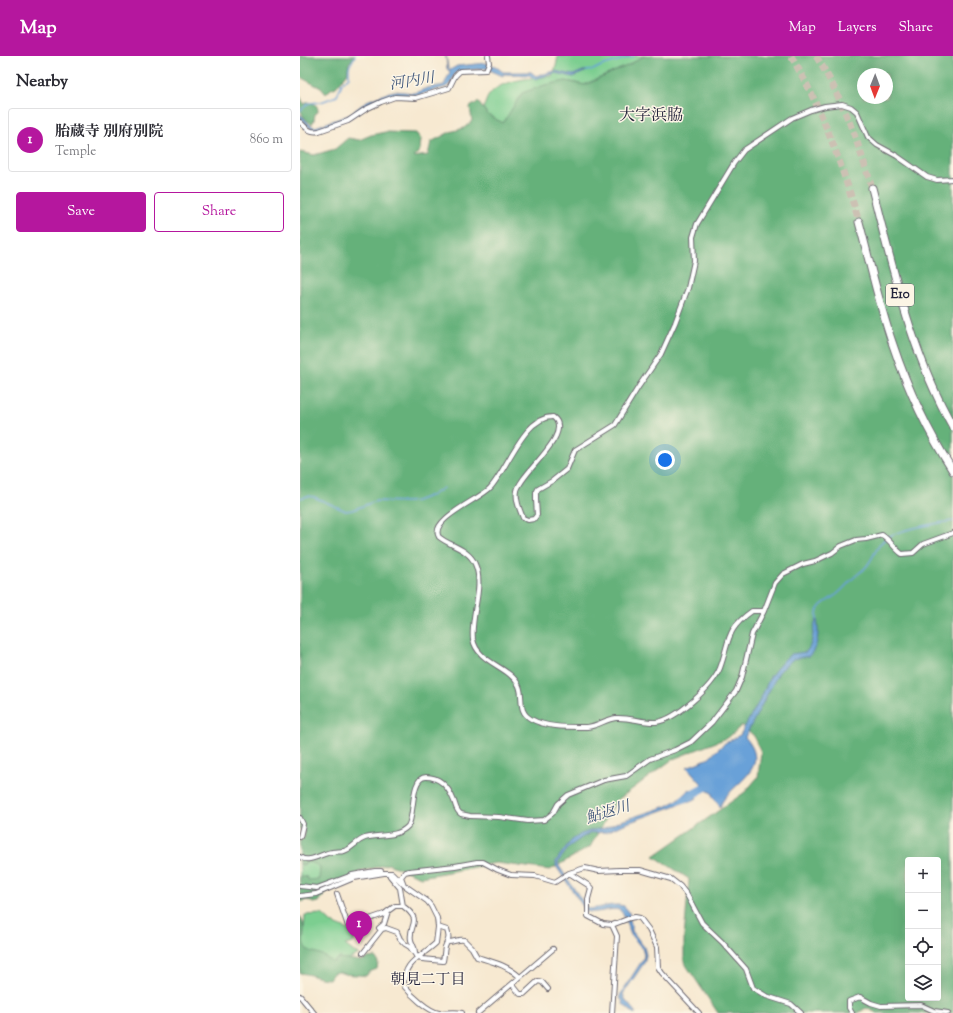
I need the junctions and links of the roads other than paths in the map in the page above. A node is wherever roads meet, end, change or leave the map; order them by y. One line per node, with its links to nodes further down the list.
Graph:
1 (488, 56): 2 (street)
2 (300, 122)
3 (953, 179): 9 (street)
4 (872, 188): 6 (highway, E10)
5 (859, 222): 7 (highway, E10)
6 (953, 427)
7 (953, 471)
8 (953, 532): 9 (street)
9 (764, 611): 12 (street)
10 (300, 818): 11 (street)
11 (300, 837)
12 (300, 857)
13 (384, 873): 14 (street); 17 (street); 19 (street)
14 (389, 873): 16 (street); 20 (street)
15 (568, 874): 16 (street); 22 (street); 39 (street)
16 (404, 885): 23 (street)
17 (300, 886)
18 (337, 894): 21 (street)
19 (300, 896)
20 (403, 906): 21 (street); 28 (street)
21 (388, 911): 24 (street)
22 (612, 925): 37 (street); 38 (street)
23 (438, 927): 25 (street); 29 (street)
24 (379, 933): 27 (street); 28 (street)
25 (448, 942): 29 (street); 30 (street)
26 (553, 949): 30 (street)
27 (363, 952)
28 (415, 952): 29 (street)
29 (418, 956): 35 (street)
30 (520, 976): 31 (street)
31 (512, 984): 32 (street); 36 (street)
32 (548, 989)
33 (300, 996): 34 (street)
34 (314, 1013)
35 (462, 1013)
36 (478, 1013)
37 (612, 1013)
38 (699, 1013)
39 (801, 1013)
40 (852, 1013): 41 (street)
41 (948, 1013)

